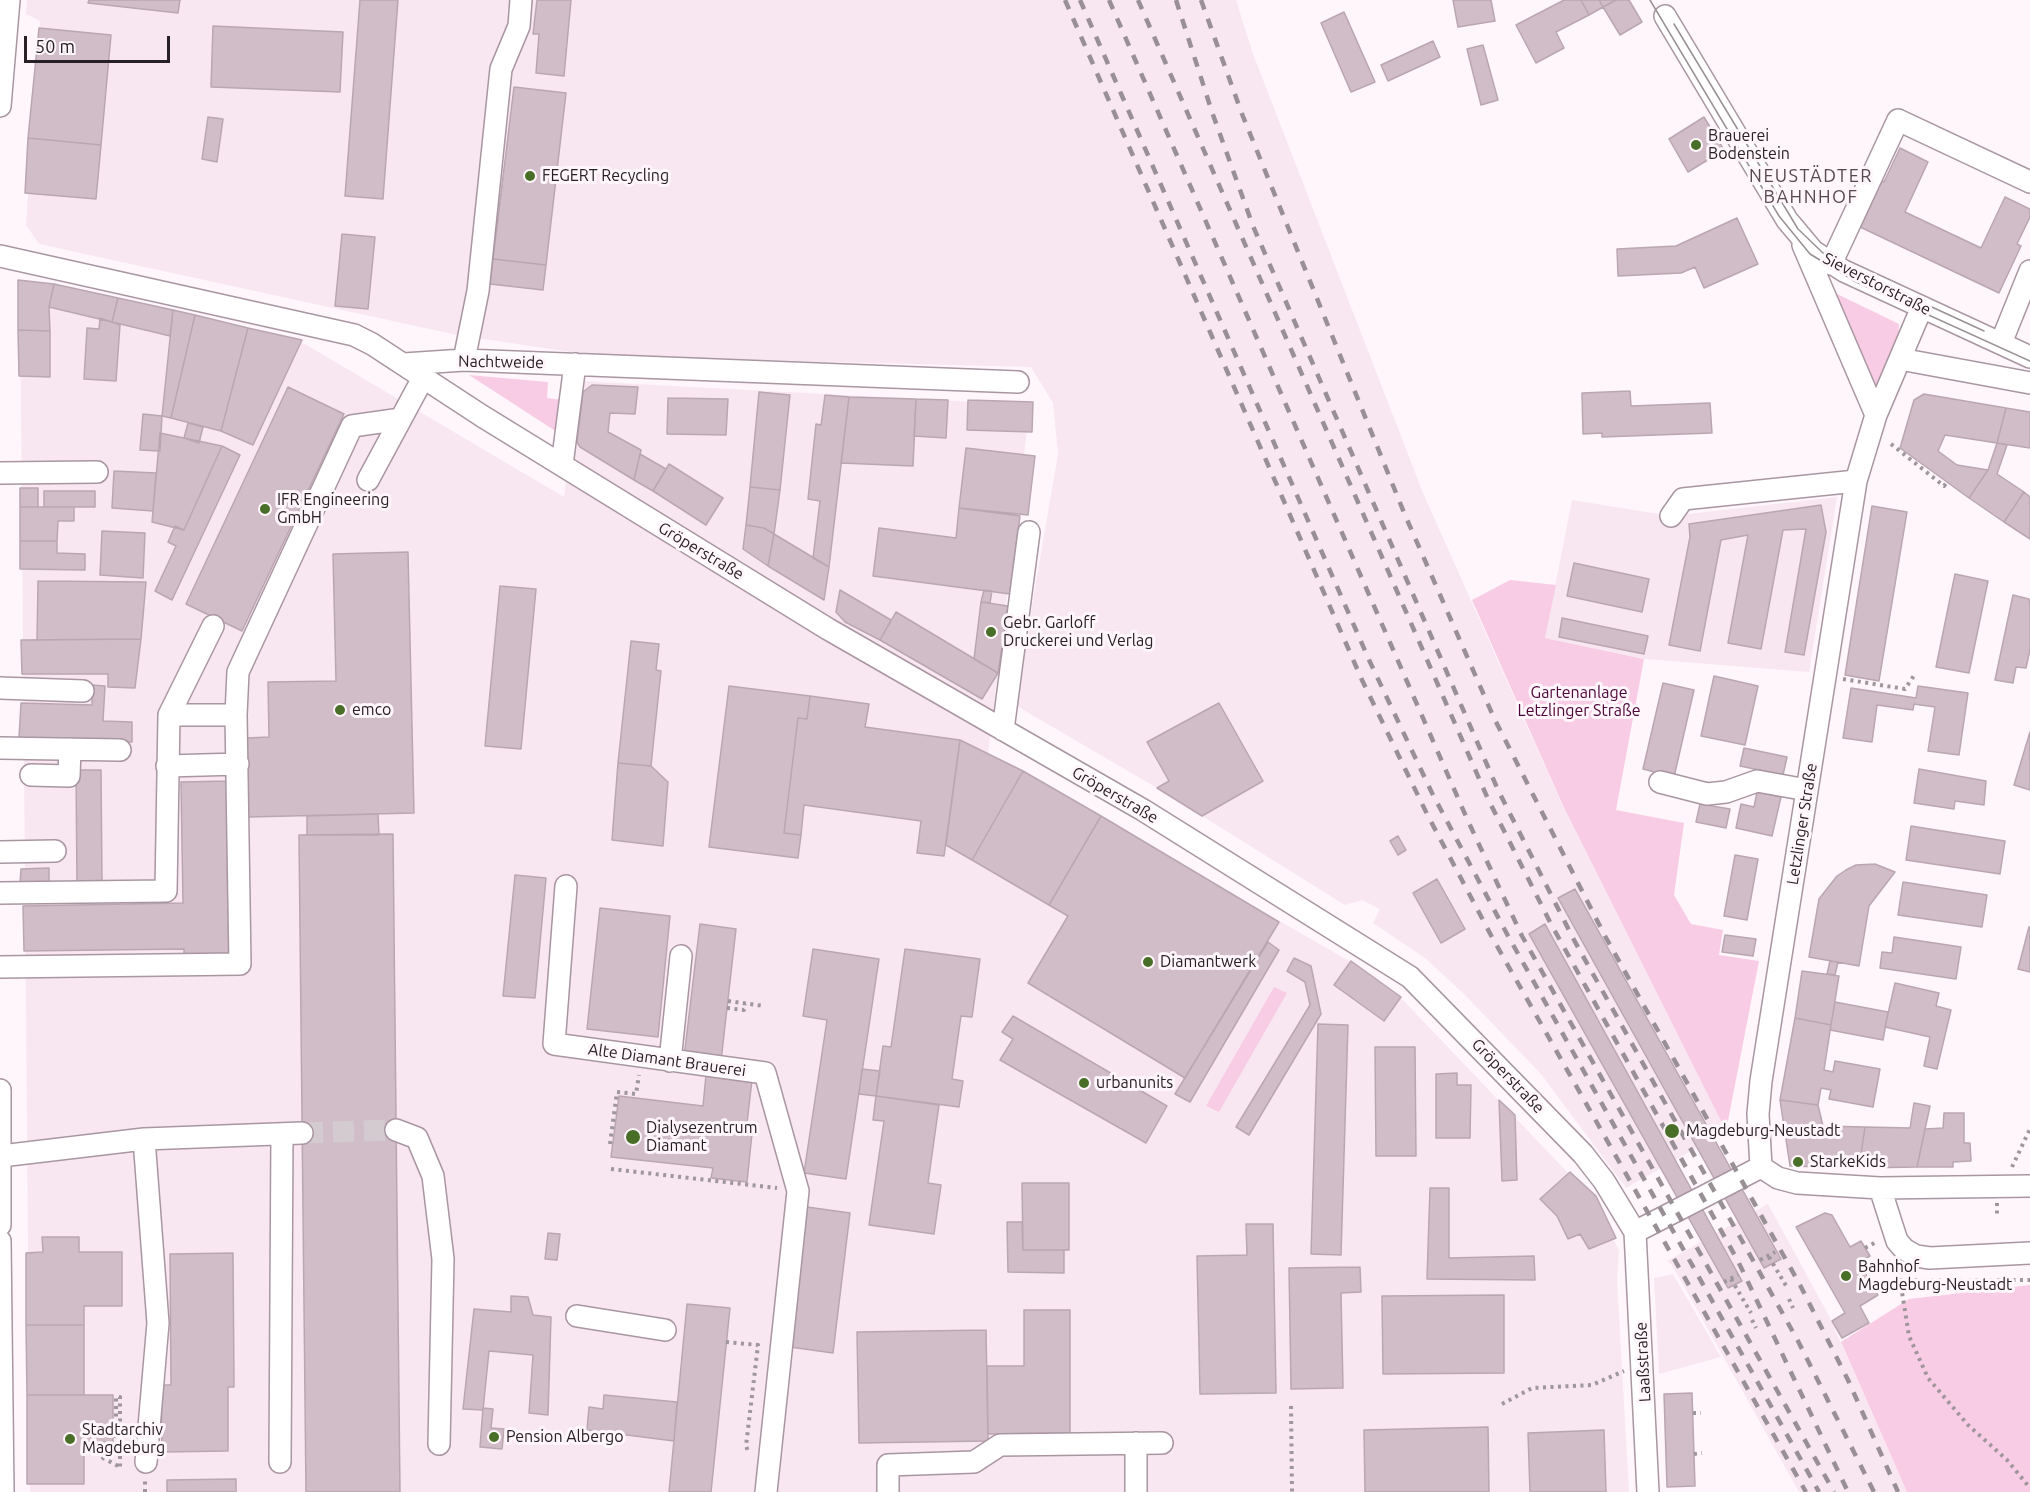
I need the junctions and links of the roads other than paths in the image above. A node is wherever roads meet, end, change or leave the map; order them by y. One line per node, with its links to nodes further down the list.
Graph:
1 (9, 0): 4 (street)
2 (521, 0): 14 (street)
3 (1665, 16): 6 (street, Sieverstorstraße)
4 (0, 106)
5 (2030, 182): 8 (street)
6 (1800, 238): 8 (street, Sieverstorstraße); 20 (street)
7 (0, 256): 15 (street)
8 (1831, 264): 10 (street, Sieverstorstraße)
9 (2030, 272): 11 (street)
10 (1922, 307): 11 (street, Sieverstorstraße); 13 (street, Letzlinger Straße)
11 (2001, 343): 12 (street, Sieverstorstraße)
12 (2030, 357)
13 (1900, 359): 19 (street); 20 (street, Letzlinger Straße)
14 (464, 360): 15 (street, Nachtweide); 16 (street, Nachtweide)
15 (404, 364): 17 (street, Gröperstraße)
16 (575, 364): 18 (street, Nachtweide); 22 (street)
17 (423, 378): 21 (street); 22 (street, Gröperstraße)
18 (1018, 382)
19 (2030, 382)
20 (1876, 415): 26 (street, Letzlinger Straße)
21 (401, 419): 25 (street); 33 (street)
22 (562, 465): 34 (street, Gröperstraße)
23 (97, 472): 24 (street)
24 (0, 473)
25 (368, 480)
26 (1856, 481): 27 (street); 42 (street, Letzlinger Straße)
27 (1671, 516)
28 (1029, 532): 34 (street)
29 (213, 627): 32 (street)
30 (0, 688): 31 (street)
31 (83, 691)
32 (169, 715): 33 (street); 39 (street)
33 (236, 715): 38 (street)
34 (1003, 730): 58 (street, Gröperstraße)
35 (0, 748): 36 (street)
36 (70, 749): 37 (street); 40 (street)
37 (120, 750)
38 (238, 764): 39 (street); 48 (street)
39 (167, 766): 46 (street)
40 (32, 775)
41 (1660, 782): 42 (street)
42 (1807, 790): 54 (street, Letzlinger Straße)
43 (55, 850): 44 (street)
44 (0, 852)
45 (567, 886): 49 (street, Alte Diamant Brauerei)
46 (0, 893)
47 (681, 957): 49 (street)
48 (0, 967)
49 (670, 1061): 69 (street, Alte Diamant Brauerei)
50 (0, 1090): 53 (street)
51 (396, 1130): 65 (street)
52 (144, 1139): 53 (street); 66 (street); 67 (street)
53 (1, 1156): 57 (street)
54 (1761, 1167): 56 (street); 58 (street)
55 (2030, 1185): 56 (street)
56 (1880, 1188): 60 (street)
57 (0, 1225)
58 (1635, 1232): 72 (street, Laaßstraße)
59 (0, 1241): 68 (street)
60 (2030, 1253)
61 (577, 1316): 62 (street)
62 (665, 1330)
63 (1136, 1443): 64 (street); 70 (street); 71 (street)
64 (1162, 1443)
65 (439, 1444)
66 (146, 1462)
67 (280, 1462)
68 (3, 1492)
69 (766, 1492)
70 (888, 1492)
71 (1136, 1492)
72 (1648, 1492)

